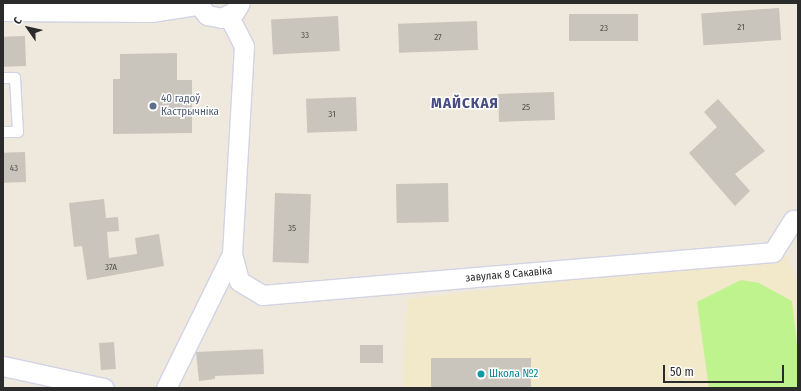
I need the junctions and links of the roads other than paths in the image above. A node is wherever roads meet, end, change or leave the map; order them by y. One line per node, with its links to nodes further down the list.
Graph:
1 (197, 4): 2 (street); 3 (street)
2 (234, 9): 7 (street)
3 (3, 11)
4 (3, 78): 5 (lane)
5 (3, 132)
6 (796, 225): 7 (street, завулак 8 Сакавіка)
7 (232, 254): 10 (street)
8 (3, 366): 9 (street)
9 (104, 388)
10 (166, 388)

